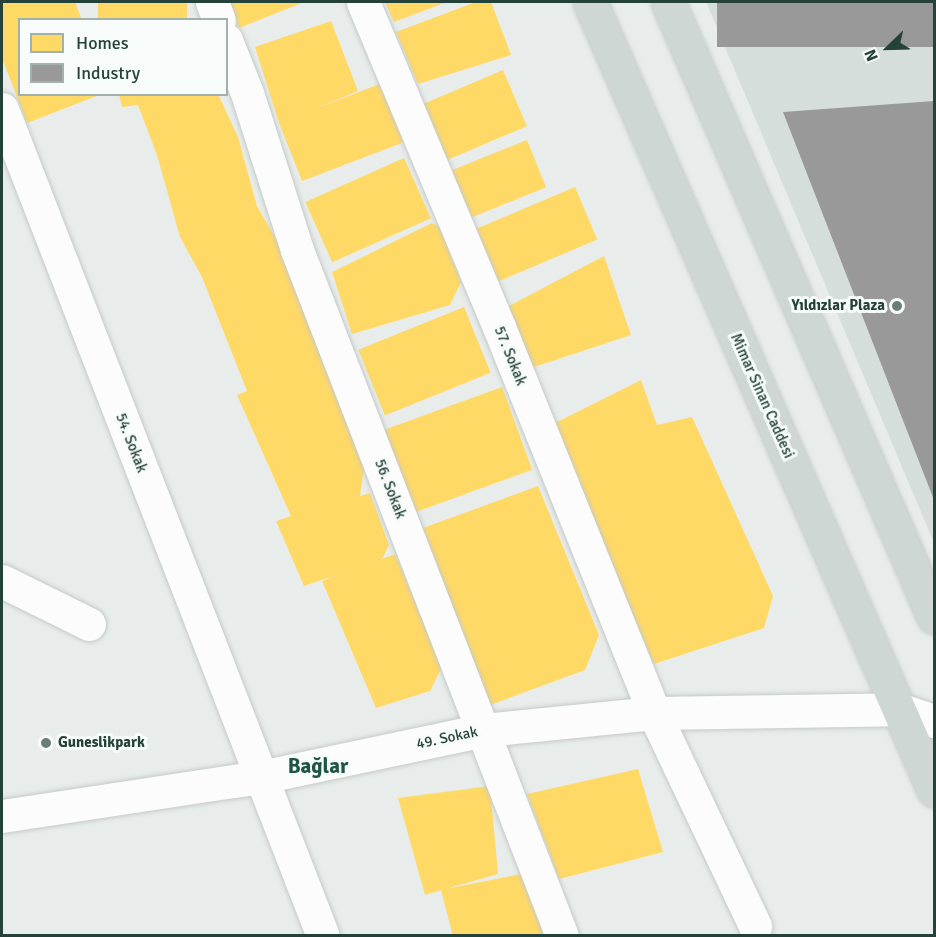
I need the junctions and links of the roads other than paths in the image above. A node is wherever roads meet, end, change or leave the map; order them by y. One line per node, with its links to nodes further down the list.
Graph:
1 (212, 2): 5 (street)
2 (363, 2): 12 (street, 57. Sokak)
3 (590, 2): 11 (main road, Mimar Sinan Caddesi)
4 (668, 2): 9 (main road)
5 (218, 18)
6 (228, 45): 14 (street, 56. Sokak)
7 (2, 109): 15 (street, 54. Sokak)
8 (2, 581): 10 (street)
9 (934, 617)
10 (89, 624)
11 (899, 709): 12 (street, 49. Sokak); 13 (street, 49. Sokak); 16 (main road, Mimar Sinan Caddesi)
12 (654, 713): 14 (street, 49. Sokak); 18 (street, 57. Sokak)
13 (934, 721)
14 (484, 730): 15 (street, 49. Sokak); 20 (street, 56. Sokak)
15 (261, 777): 17 (street, 49. Sokak); 19 (street, 54. Sokak)
16 (934, 790)
17 (2, 816)
18 (755, 926)
19 (323, 936)
20 (562, 936)

